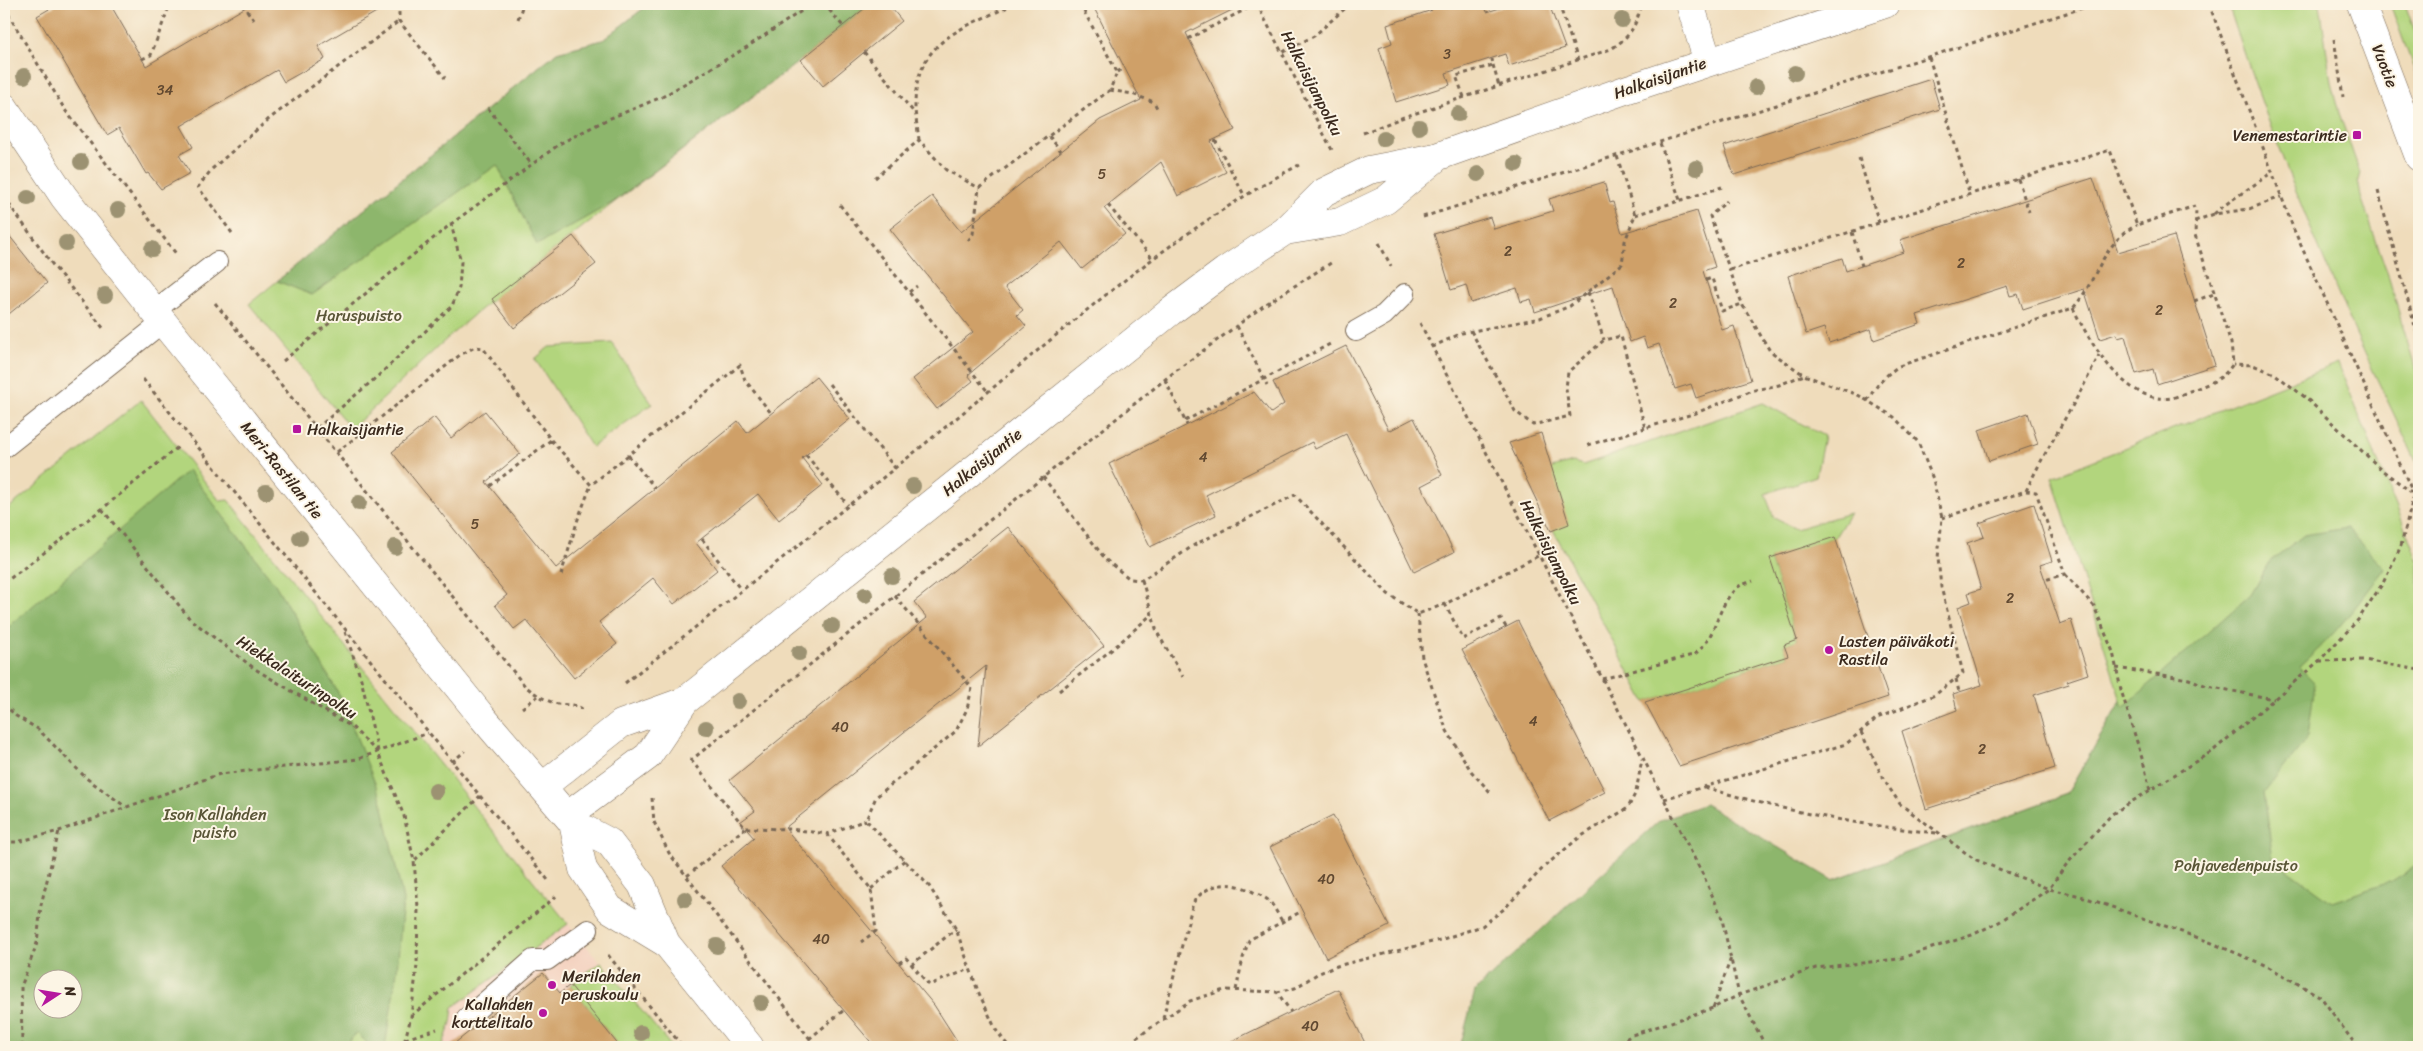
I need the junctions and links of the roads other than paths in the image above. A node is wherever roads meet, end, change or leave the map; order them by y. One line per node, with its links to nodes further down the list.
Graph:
1 (1690, 4): 4 (street)
2 (1885, 4): 4 (street, Halkaisijantie)
3 (2361, 4): 6 (street, Vuotie)
4 (1708, 62): 12 (street, Halkaisijantie)
5 (4, 107): 9 (street, Meri-Rastilan tie)
6 (2419, 157)
7 (217, 262): 9 (lane)
8 (1404, 294): 10 (lane)
9 (159, 317): 11 (lane); 13 (street, Meri-Rastilan tie)
10 (1356, 330)
11 (4, 448)
12 (685, 701): 13 (street, Halkaisijantie); 14 (street, Halkaisijantie)
13 (542, 787): 14 (street, Meri-Rastilan tie)
14 (570, 820): 16 (street, Meri-Rastilan tie); 16 (street, Meri-Rastilan tie)
15 (588, 930): 17 (lane)
16 (666, 943): 18 (street, Meri-Rastilan tie)
17 (467, 1018)
18 (750, 1047)

